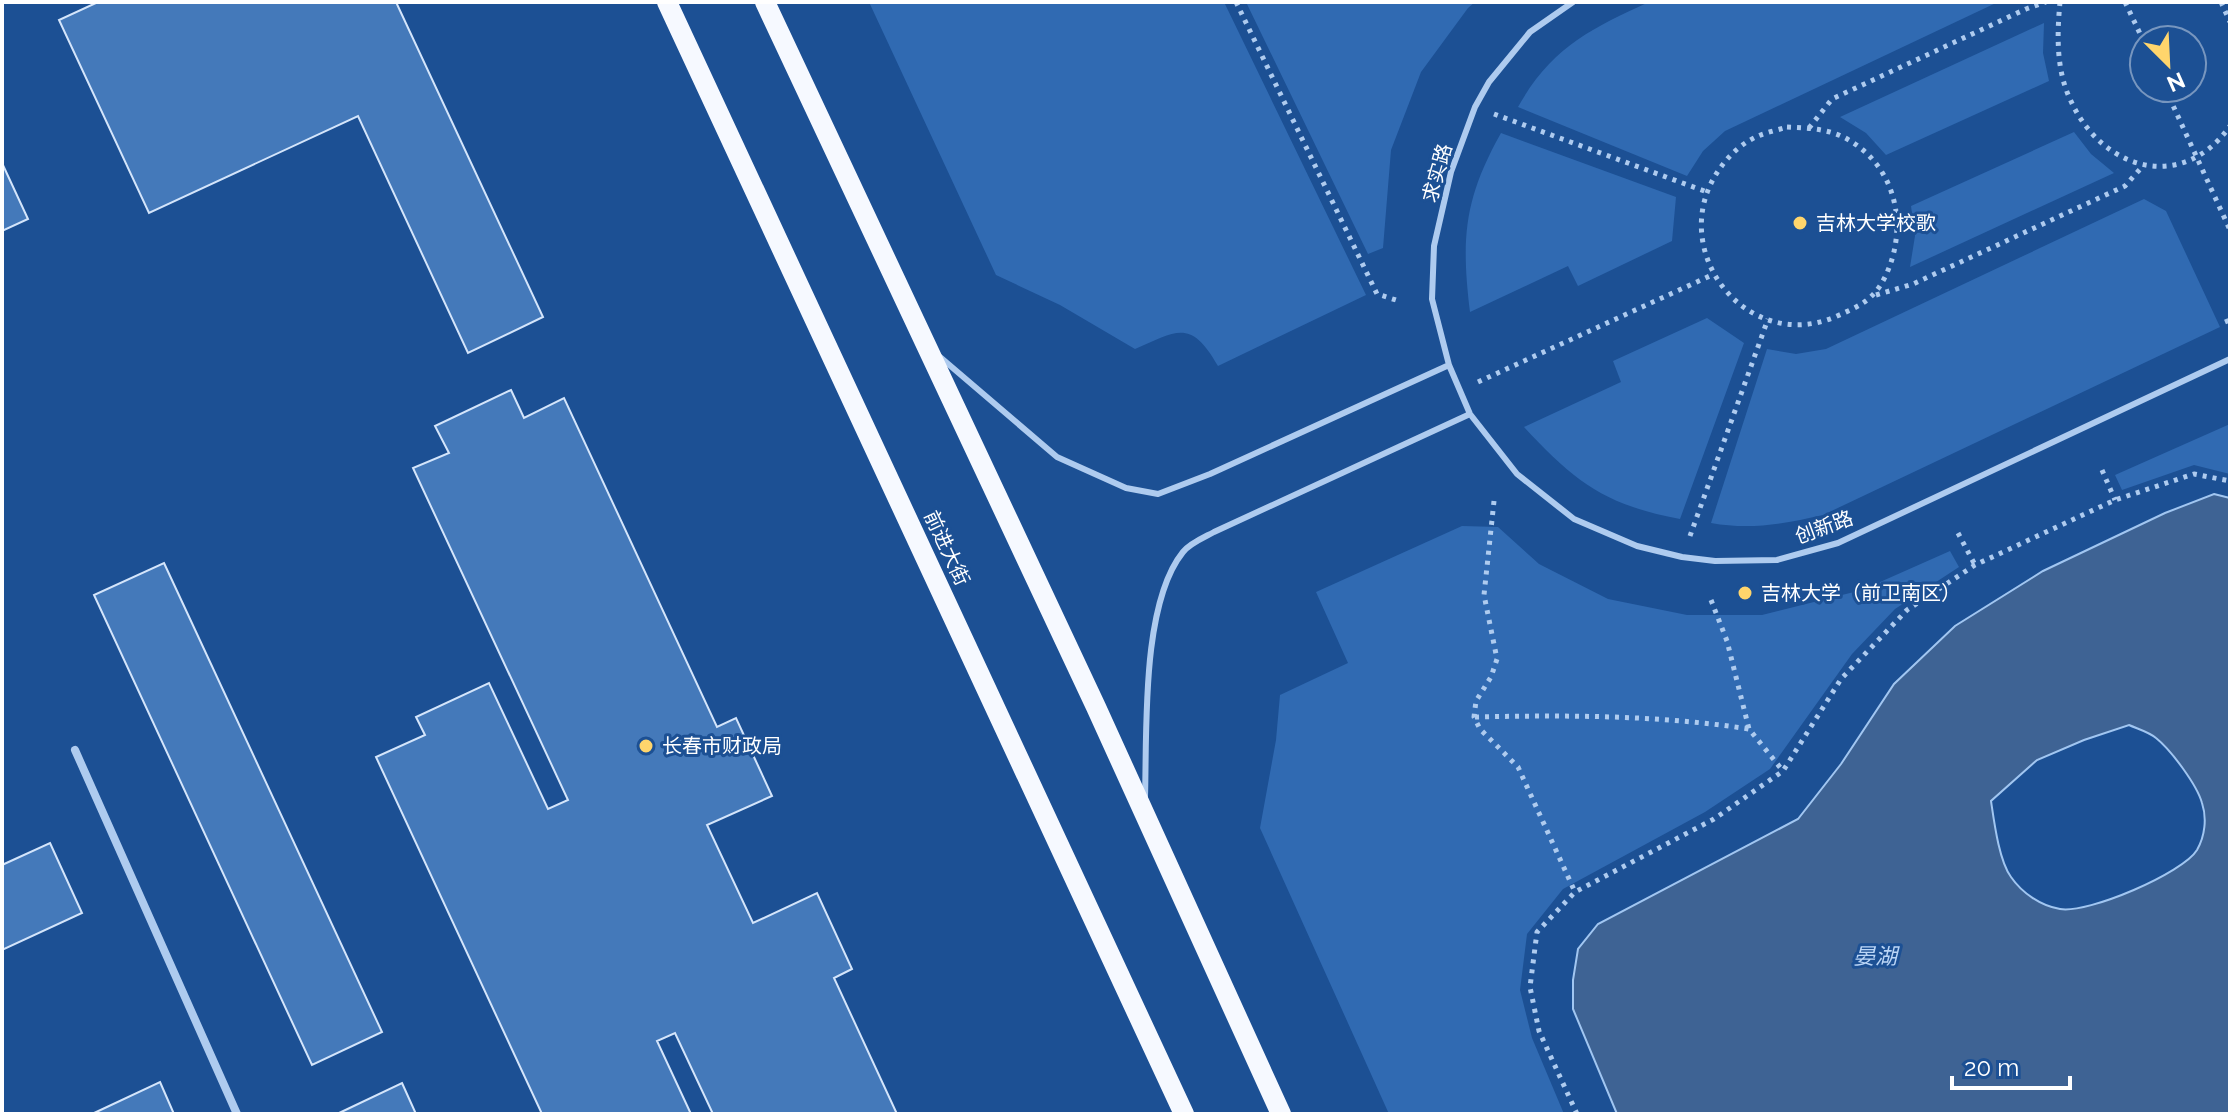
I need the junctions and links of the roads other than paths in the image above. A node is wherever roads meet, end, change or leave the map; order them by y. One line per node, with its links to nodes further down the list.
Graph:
1 (667, 2): 12 (main road, 前进大街)
2 (765, 2): 4 (main road)
3 (1573, 2): 6 (lane, 求实路)
4 (926, 345): 6 (lane); 10 (main road)
5 (2230, 359): 8 (lane, 创新路)
6 (1449, 365): 7 (lane, 求实路)
7 (1458, 390): 8 (lane, 创新路)
8 (1470, 414): 10 (lane)
9 (75, 750): 11 (street)
10 (1144, 817): 13 (main road)
11 (237, 1114)
12 (1184, 1114)
13 (1281, 1114)

